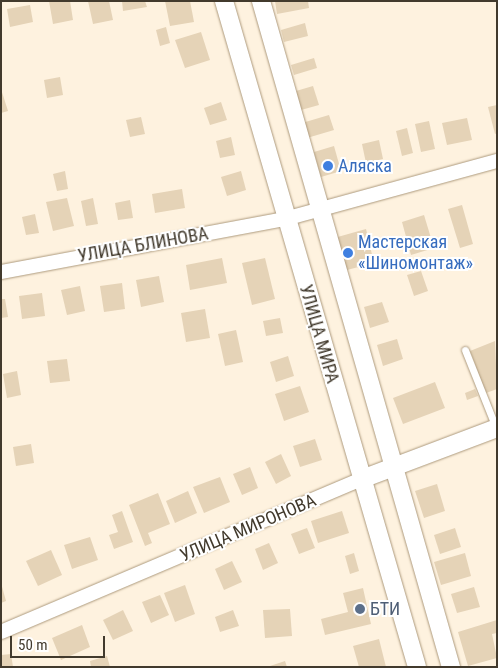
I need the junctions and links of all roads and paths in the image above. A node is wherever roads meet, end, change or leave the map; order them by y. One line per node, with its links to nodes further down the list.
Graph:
1 (224, 1): 5 (street, УЛИЦА МИРА)
2 (261, 1): 4 (street, УЛИЦА МИРА)
3 (497, 160): 4 (street)
4 (319, 209): 5 (street, УЛИЦА БЛИНОВА); 9 (street, УЛИЦА МИРА)
5 (285, 219): 6 (street, УЛИЦА БЛИНОВА); 10 (street, УЛИЦА МИРА)
6 (1, 272)
7 (465, 350): 8 (lane)
8 (497, 428): 9 (street, УЛИЦА МИРОНОВА)
9 (394, 466): 10 (street, УЛИЦА МИРОНОВА); 13 (street, УЛИЦА МИРА)
10 (362, 479): 11 (street, УЛИЦА МИРОНОВА); 12 (street, УЛИЦА МИРА)
11 (1, 632)
12 (417, 667)
13 (452, 667)

